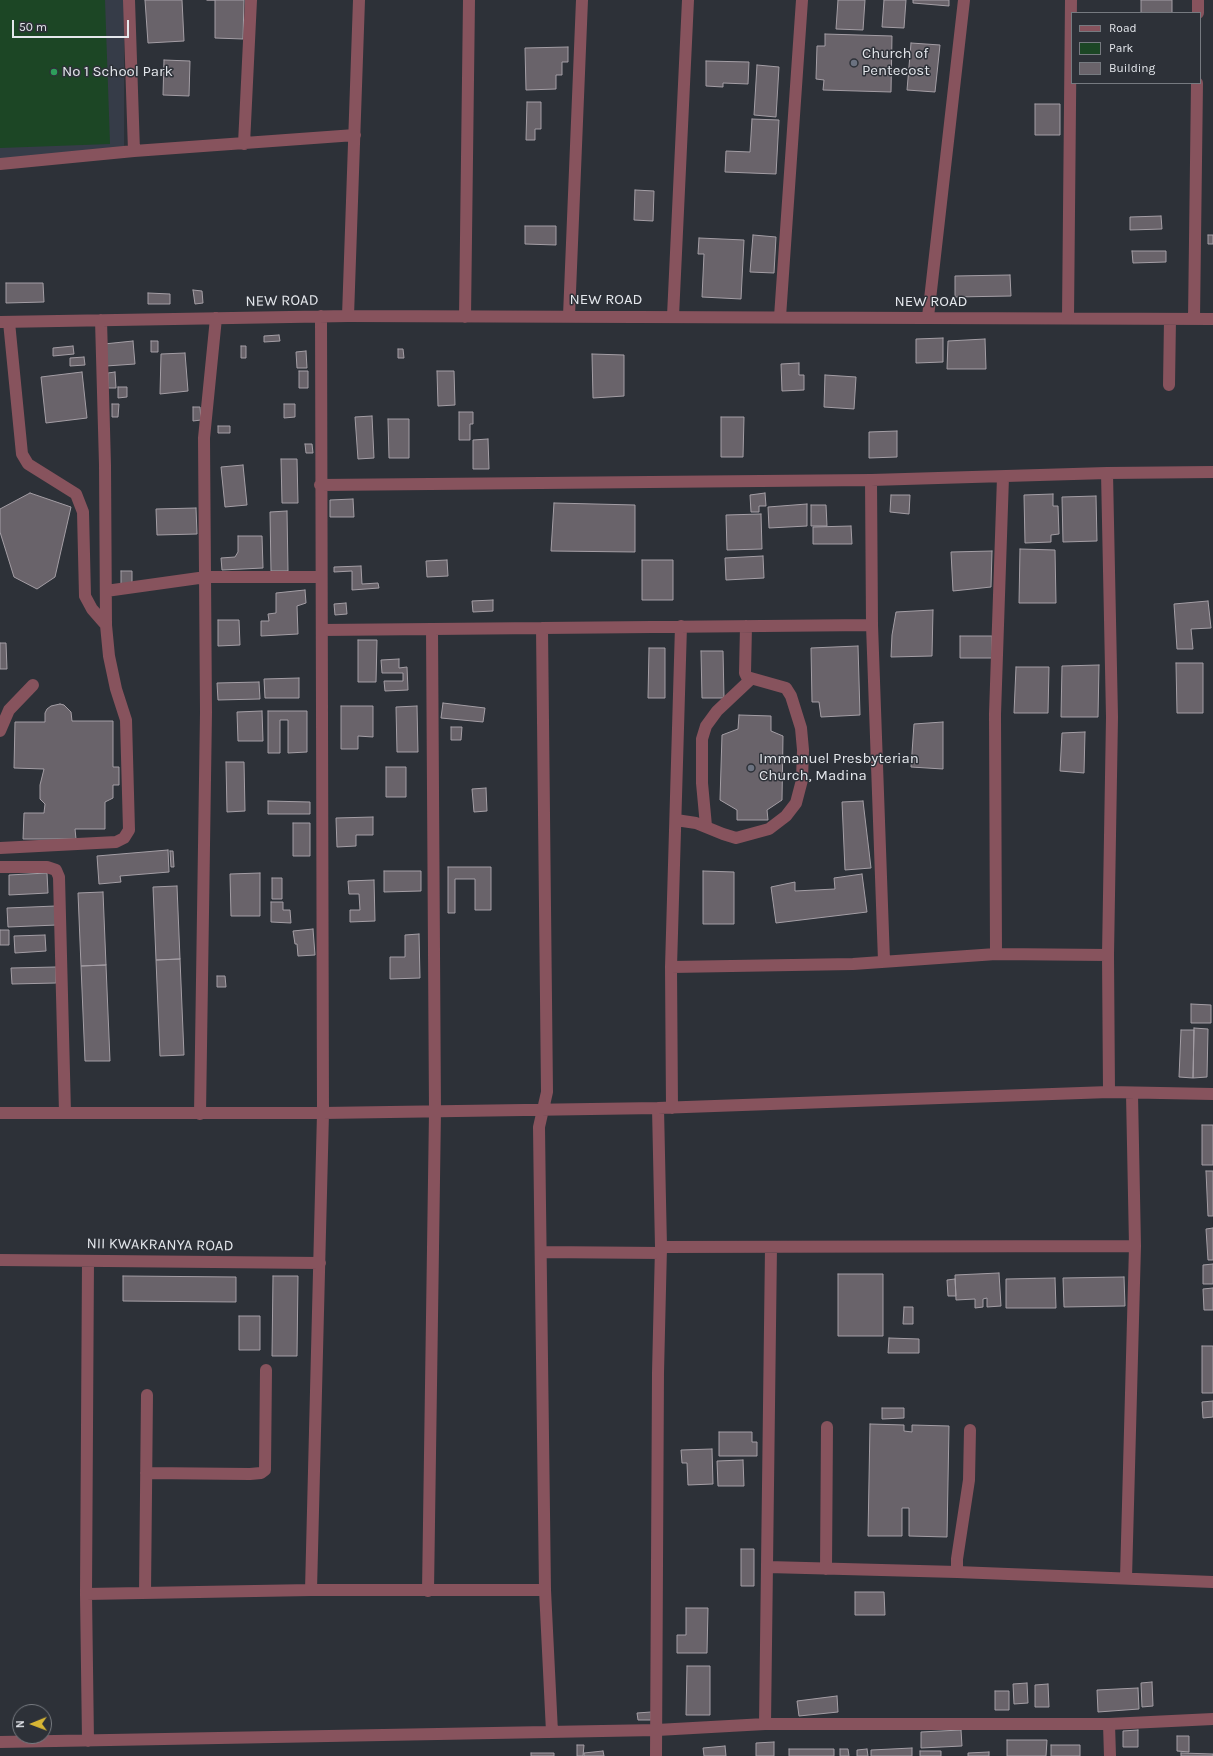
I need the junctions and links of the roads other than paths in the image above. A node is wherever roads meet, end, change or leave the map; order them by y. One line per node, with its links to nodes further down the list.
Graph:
1 (129, 0): 15 (street)
2 (251, 0): 14 (street)
3 (359, 0): 13 (street)
4 (469, 0): 21 (street)
5 (582, 0): 19 (street)
6 (688, 0): 20 (street)
7 (802, 0): 22 (street)
8 (964, 0): 24 (street)
9 (1071, 0): 25 (street)
10 (1198, 0): 11 (street)
11 (1198, 12)
12 (1197, 84): 27 (street)
13 (355, 135): 14 (street); 18 (street)
14 (244, 144): 15 (street)
15 (134, 151): 16 (street)
16 (0, 164)
17 (320, 316): 18 (street, NEW ROAD); 23 (street, NEW ROAD); 36 (street)
18 (348, 316): 21 (street, NEW ROAD)
19 (569, 316): 20 (street, NEW ROAD); 21 (street, NEW ROAD)
20 (673, 316): 22 (street, NEW ROAD)
21 (465, 317)
22 (780, 317): 24 (street, NEW ROAD)
23 (216, 318): 29 (street, NEW ROAD); 37 (street)
24 (928, 318): 25 (street, NEW ROAD)
25 (1068, 318): 26 (street, NEW ROAD)
26 (1170, 319): 27 (street, NEW ROAD); 31 (street)
27 (1194, 319): 28 (street, NEW ROAD)
28 (1213, 319)
29 (101, 320): 30 (street, NEW ROAD); 39 (street)
30 (5, 322): 40 (street)
31 (1169, 385)
32 (1213, 472): 33 (street)
33 (1106, 473): 34 (street); 55 (street)
34 (1002, 476): 35 (street); 54 (street)
35 (871, 480): 36 (street); 41 (street)
36 (320, 485): 38 (street)
37 (206, 577): 38 (street); 39 (street); 68 (street)
38 (321, 577): 46 (street)
39 (106, 591): 40 (street)
40 (106, 625): 52 (street)
41 (872, 625): 43 (street); 56 (street)
42 (681, 626): 43 (street); 44 (street); 50 (street)
43 (746, 626): 47 (street)
44 (542, 628): 45 (street); 63 (street)
45 (432, 629): 46 (street); 64 (street)
46 (322, 630): 67 (street)
47 (751, 679): 51 (street); 51 (street)
48 (33, 685): 49 (street)
49 (0, 730)
50 (676, 820): 51 (street); 57 (street)
51 (706, 826)
52 (0, 848)
53 (0, 867): 66 (street)
54 (996, 954): 55 (street); 56 (street)
55 (1108, 955): 58 (street)
56 (884, 961): 57 (street)
57 (671, 968): 62 (street)
58 (1109, 1092): 59 (street); 62 (street)
59 (1132, 1094): 60 (street); 69 (street)
60 (1213, 1094)
61 (658, 1108): 62 (street); 63 (street); 71 (street)
62 (672, 1108)
63 (542, 1110): 64 (street); 72 (street)
64 (435, 1112): 67 (street); 88 (street)
65 (0, 1113): 66 (street)
66 (66, 1113): 68 (street)
67 (323, 1113): 68 (street); 75 (street)
68 (200, 1114)
69 (1135, 1246): 70 (street); 84 (street)
70 (771, 1247): 71 (street); 81 (street)
71 (661, 1250): 72 (street); 94 (street)
72 (541, 1252): 87 (street)
73 (0, 1260): 74 (street, NII KWAKRANYA ROAD)
74 (88, 1260): 75 (street, NII KWAKRANYA ROAD); 90 (street)
75 (320, 1263): 86 (street)
76 (266, 1370): 80 (street)
77 (146, 1395): 80 (street)
78 (827, 1427): 82 (street)
79 (970, 1430): 83 (street)
80 (146, 1473): 89 (street)
81 (768, 1567): 82 (street); 92 (street)
82 (826, 1569): 83 (street)
83 (957, 1572): 84 (street)
84 (1126, 1578): 85 (street)
85 (1213, 1582)
86 (311, 1590): 88 (street); 89 (street)
87 (545, 1590): 88 (street); 95 (street)
88 (428, 1591)
89 (145, 1593): 90 (street)
90 (86, 1594): 96 (street)
91 (1213, 1719): 93 (street)
92 (765, 1724): 93 (street); 94 (street)
93 (1109, 1724): 99 (street)
94 (657, 1730): 95 (street); 98 (street)
95 (552, 1732): 96 (street)
96 (88, 1741): 97 (street)
97 (0, 1742)
98 (656, 1756)
99 (1110, 1756)

